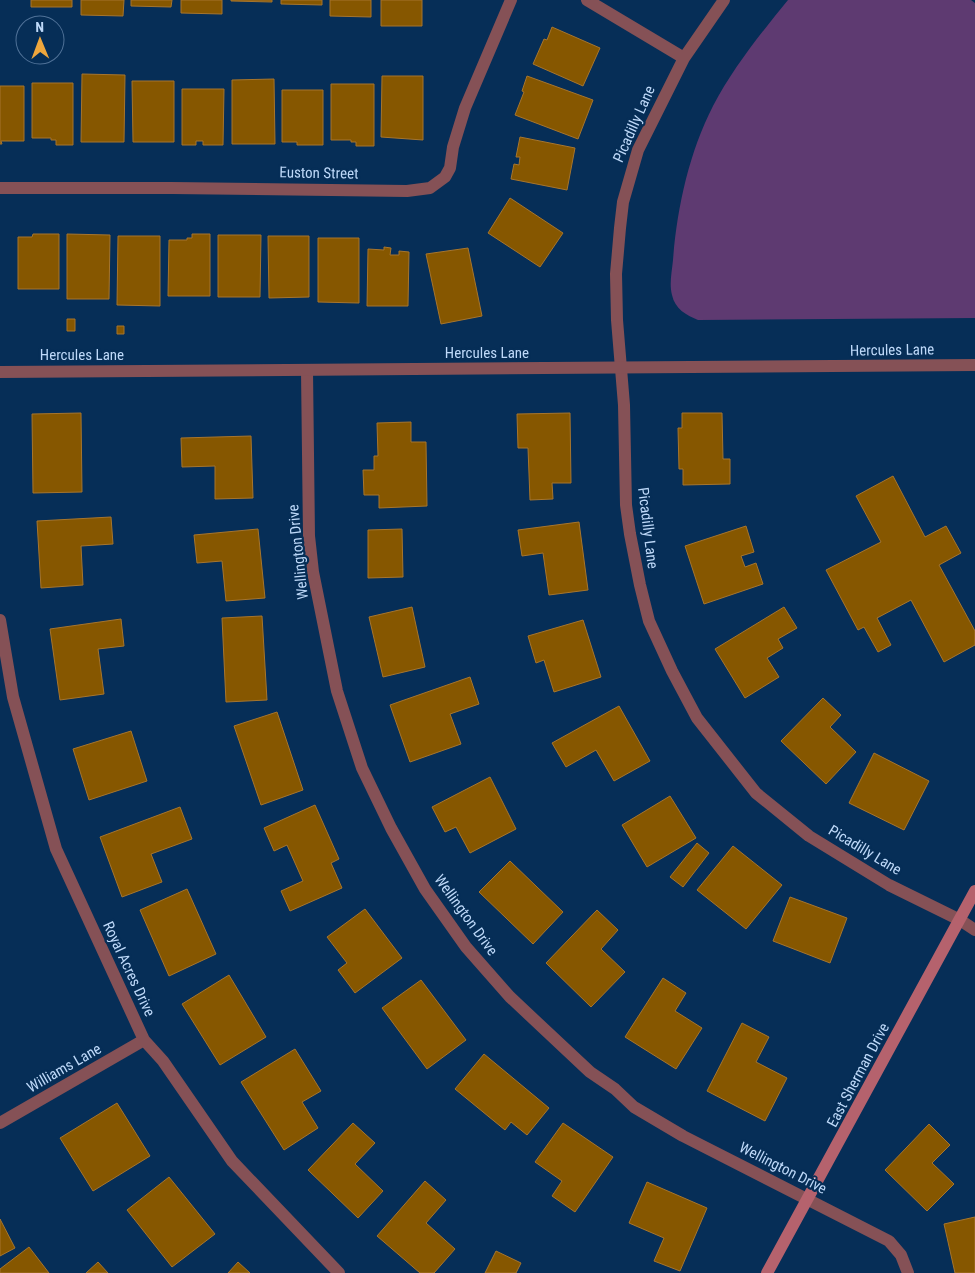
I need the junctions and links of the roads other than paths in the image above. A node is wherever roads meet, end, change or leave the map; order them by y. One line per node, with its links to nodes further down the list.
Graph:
1 (511, 0): 5 (street, Euston Street)
2 (587, 0): 4 (street)
3 (724, 0): 4 (street, Picadilly Lane)
4 (684, 58): 7 (street, Picadilly Lane)
5 (0, 188)
6 (975, 366): 7 (street, Hercules Lane)
7 (621, 368): 8 (street, Hercules Lane); 12 (street, Picadilly Lane)
8 (306, 371): 9 (street, Hercules Lane); 16 (street, Wellington Drive)
9 (0, 372)
10 (0, 620): 14 (street, Royal Acres Drive)
11 (975, 891): 12 (main road, East Sherman Drive)
12 (960, 920): 13 (street, Picadilly Lane); 16 (main road, East Sherman Drive)
13 (975, 930)
14 (144, 1040): 15 (street, Williams Lane); 17 (street, Royal Acres Drive)
15 (0, 1123)
16 (809, 1199): 18 (main road, East Sherman Drive); 19 (street, Wellington Drive)
17 (339, 1273)
18 (767, 1273)
19 (908, 1273)

